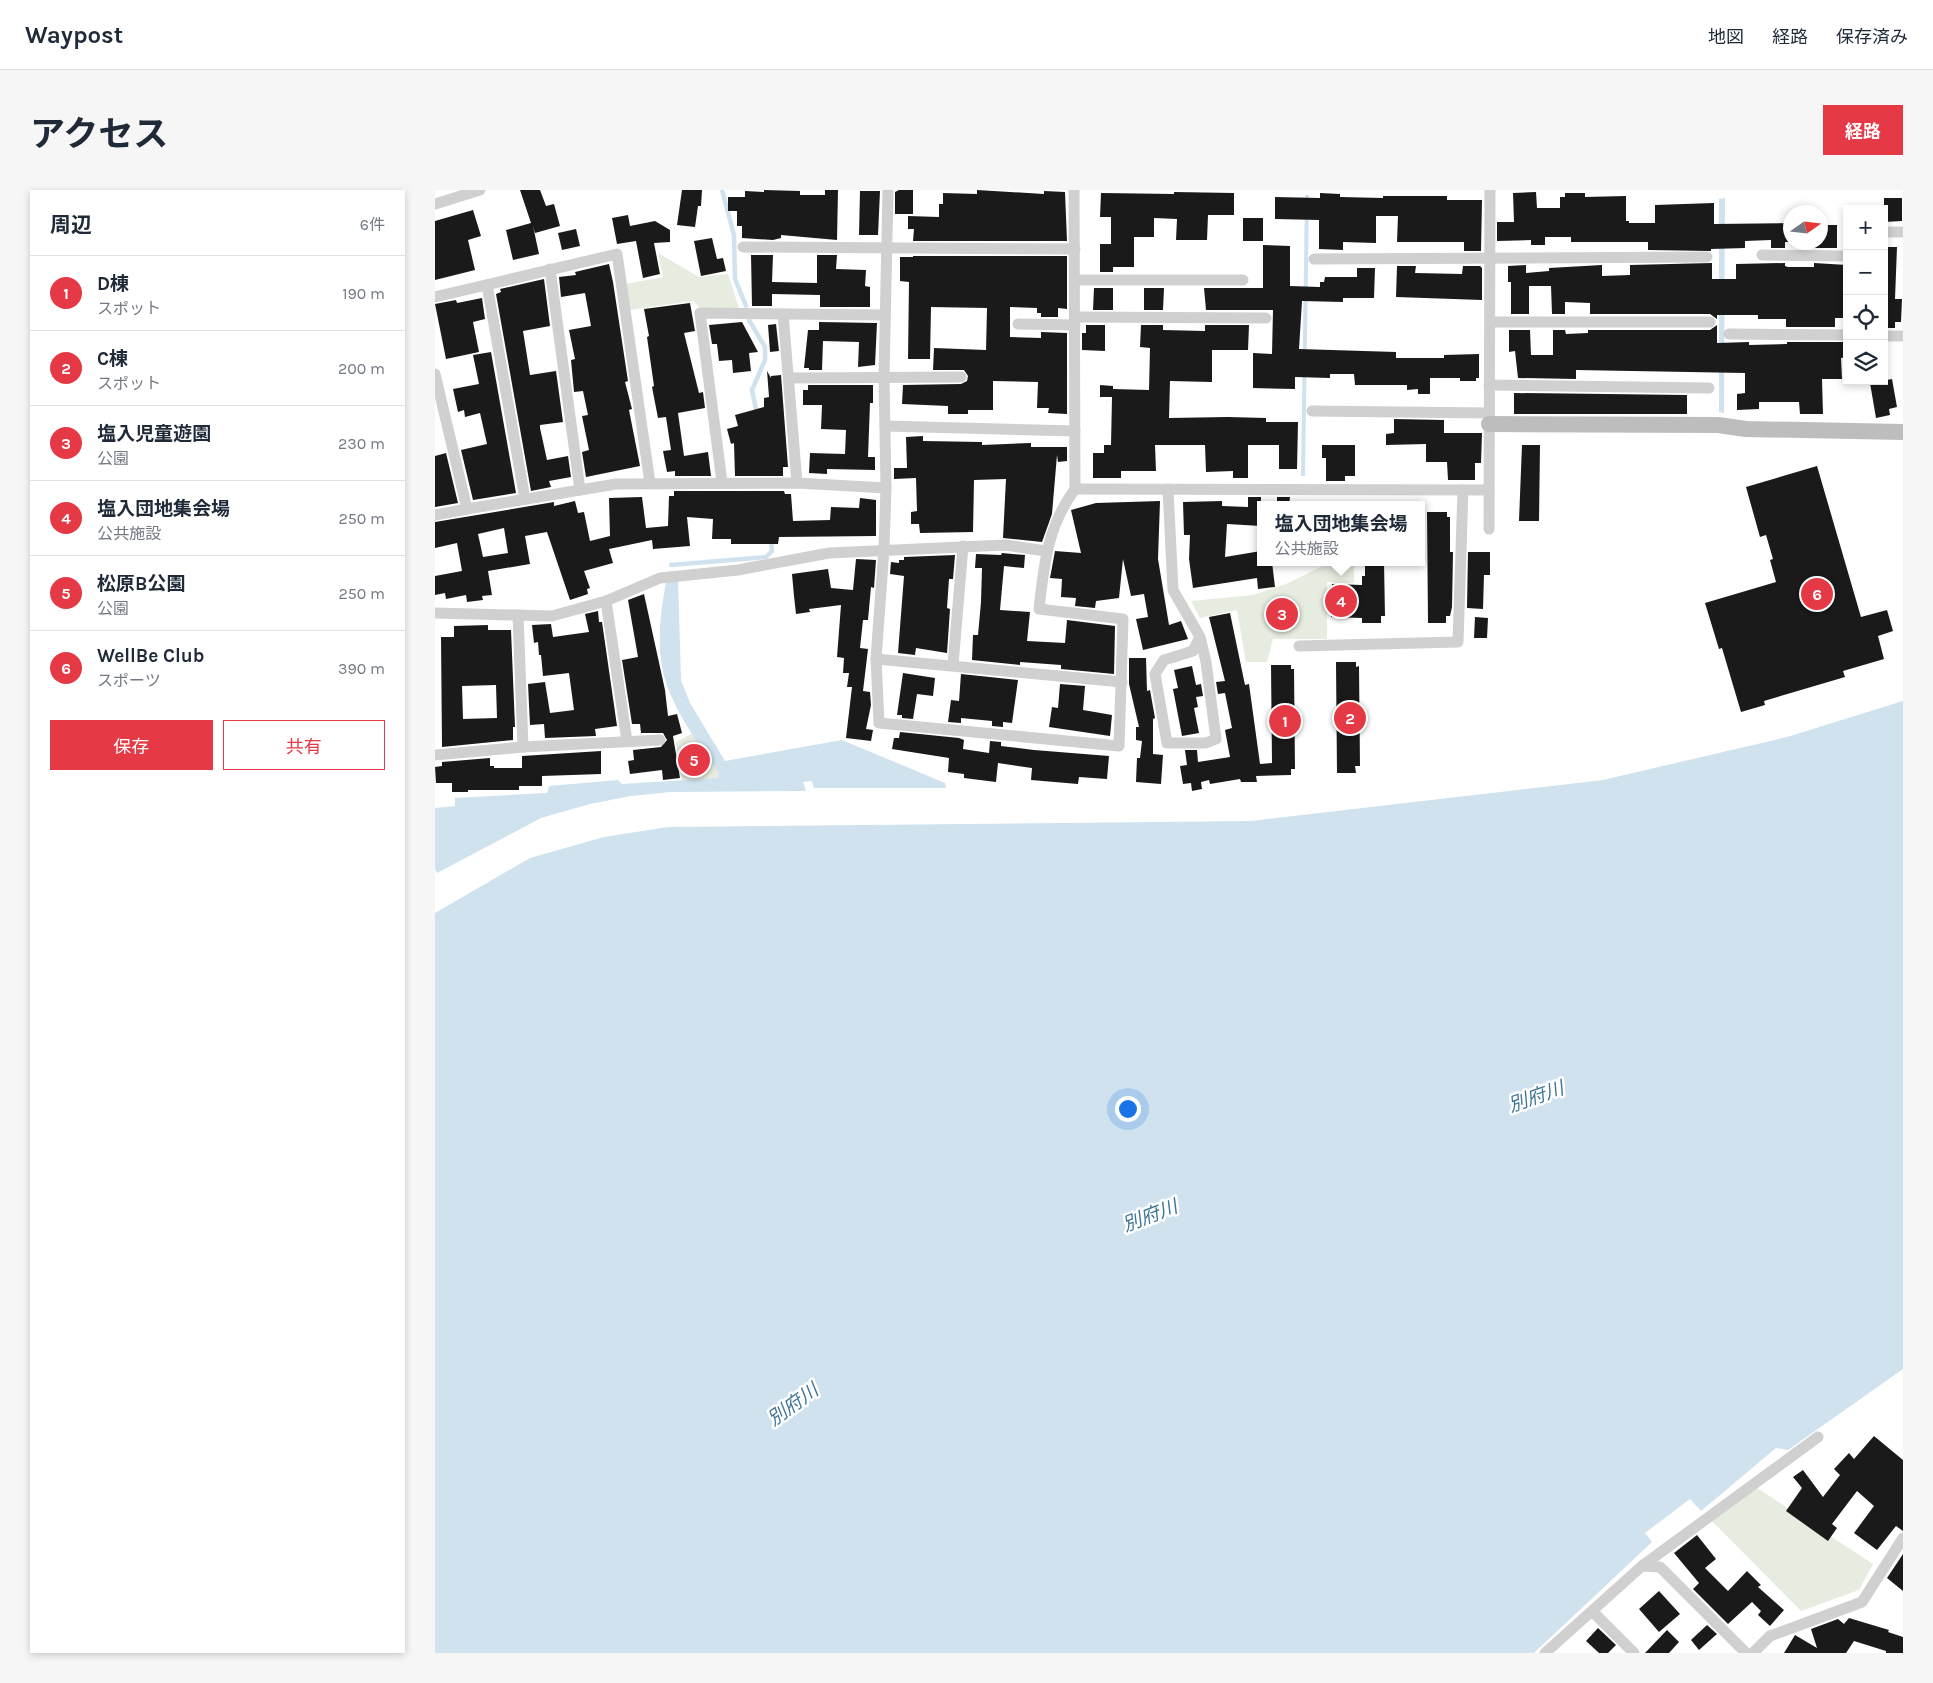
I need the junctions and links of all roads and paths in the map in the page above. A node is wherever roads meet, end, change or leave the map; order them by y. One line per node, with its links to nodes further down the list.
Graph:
1 (480, 190): 5 (street)
2 (888, 190): 9 (street)
3 (1074, 190): 10 (street)
4 (1490, 190): 15 (street)
5 (435, 204)
6 (1888, 232): 7 (street)
7 (1903, 232)
8 (743, 247): 9 (street)
9 (886, 248): 10 (street); 22 (street)
10 (1075, 249): 17 (street)
11 (1762, 255): 12 (street)
12 (1843, 256)
13 (1707, 257): 15 (street)
14 (1314, 259): 15 (street)
15 (1491, 259): 25 (street)
16 (550, 269): 19 (street); 44 (street); 49 (street)
17 (1075, 280): 18 (street); 24 (street)
18 (1243, 280)
19 (487, 285): 20 (street); 52 (street)
20 (435, 297)
21 (783, 314): 22 (street); 35 (street); 43 (street)
22 (885, 316): 34 (street)
23 (1266, 318): 24 (street)
24 (1075, 321): 27 (street); 41 (street)
25 (1490, 322): 26 (street); 36 (street)
26 (1710, 322)
27 (1017, 324)
28 (1729, 334): 29 (street)
29 (1843, 335)
30 (1888, 336): 31 (street)
31 (1903, 336)
32 (435, 374): 53 (street)
33 (961, 376): 34 (street)
34 (885, 377): 35 (street); 40 (street)
35 (789, 378): 45 (street)
36 (1489, 385): 37 (street); 39 (street)
37 (1709, 388)
38 (1312, 411): 39 (street)
39 (1489, 418): 42 (street); 51 (street)
40 (885, 426): 41 (street); 46 (street)
41 (1075, 431): 47 (street)
42 (1903, 432)
43 (722, 482): 44 (street); 45 (street)
44 (650, 483): 49 (street)
45 (797, 483): 46 (street)
46 (886, 488): 57 (street)
47 (1075, 489): 48 (street); 58 (street)
48 (1168, 489): 50 (street); 62 (street)
49 (580, 490): 52 (street)
50 (1463, 490): 51 (street); 63 (street)
51 (1489, 490): 55 (street)
52 (525, 499): 53 (street)
53 (467, 509): 54 (street)
54 (435, 516)
55 (1489, 529)
56 (963, 546): 57 (street); 58 (street); 65 (street)
57 (884, 549): 59 (street); 64 (street)
58 (1046, 551): 66 (street)
59 (606, 601): 61 (street); 68 (street)
60 (435, 613): 61 (street)
61 (518, 615): 69 (street)
62 (1199, 637): 62 (street)
63 (1299, 646)
64 (876, 659): 65 (street); 66 (street)
65 (953, 665): 66 (street)
66 (1122, 682)
67 (659, 740): 68 (street)
68 (627, 741): 69 (street)
69 (523, 747): 70 (street)
70 (435, 755)
71 (1818, 1437): 73 (street)
72 (1901, 1543): 78 (street)
73 (1642, 1566): 74 (street); 77 (street)
74 (1593, 1612): 75 (street); 76 (street)
75 (1545, 1653)
76 (1634, 1653)
77 (1746, 1653)
78 (1753, 1653)

